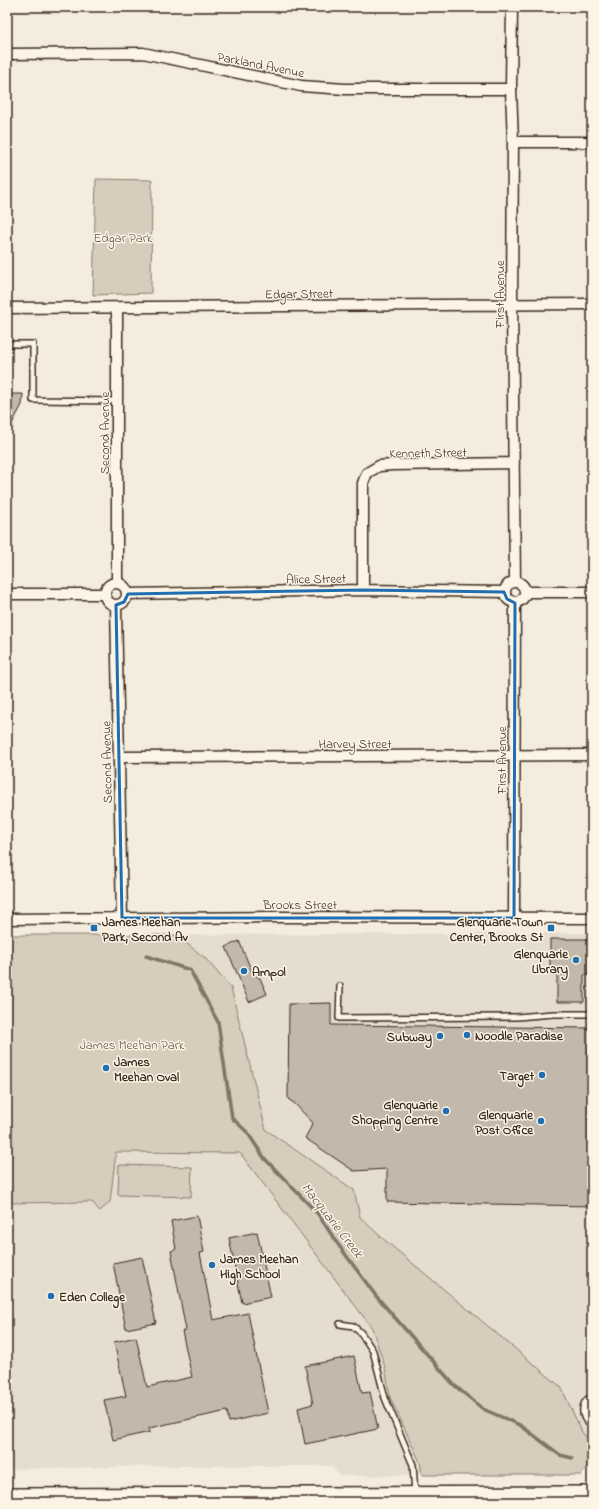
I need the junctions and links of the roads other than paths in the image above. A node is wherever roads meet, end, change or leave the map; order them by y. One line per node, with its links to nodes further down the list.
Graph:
1 (512, 7): 3 (street, First Avenue)
2 (7, 54): 3 (street, Parkland Avenue)
3 (511, 89): 4 (street, First Avenue)
4 (513, 142): 5 (street); 6 (street, First Avenue)
5 (592, 142)
6 (512, 304): 7 (street, Edgar Street); 9 (street, Edgar Street); 12 (street, First Avenue)
7 (592, 304)
8 (7, 308): 9 (street, Edgar Street)
9 (117, 308): 11 (street, Second Avenue)
10 (7, 344): 11 (lane)
11 (117, 401): 13 (street, Second Avenue)
12 (514, 463): 14 (street, First Avenue); 15 (street, Kenneth Street)
13 (116, 582): 20 (street); 21 (street)
14 (515, 582): 16 (street); 17 (street)
15 (364, 590): 16 (street, Alice Street); 21 (street, Alice Street)
16 (504, 592): 22 (street)
17 (525, 592): 18 (street); 22 (street)
18 (592, 592)
19 (7, 594): 20 (street)
20 (105, 594): 23 (street)
21 (128, 594): 23 (street)
22 (515, 602): 24 (street, First Avenue)
23 (116, 605): 26 (street, Second Avenue)
24 (514, 755): 25 (street, Harvey Street); 26 (street, Harvey Street); 28 (street, First Avenue)
25 (592, 755)
26 (119, 757): 27 (street, Second Avenue)
27 (122, 918): 28 (street, Brooks Street); 30 (street, Brooks Street)
28 (514, 918): 29 (street, Brooks Street)
29 (592, 918)
30 (7, 919)
31 (340, 986): 32 (lane)
32 (592, 1014)
33 (340, 1324): 37 (lane)
34 (592, 1399): 35 (street)
35 (592, 1423)
36 (589, 1492): 37 (main road)
37 (415, 1495): 38 (main road)
38 (7, 1496)

